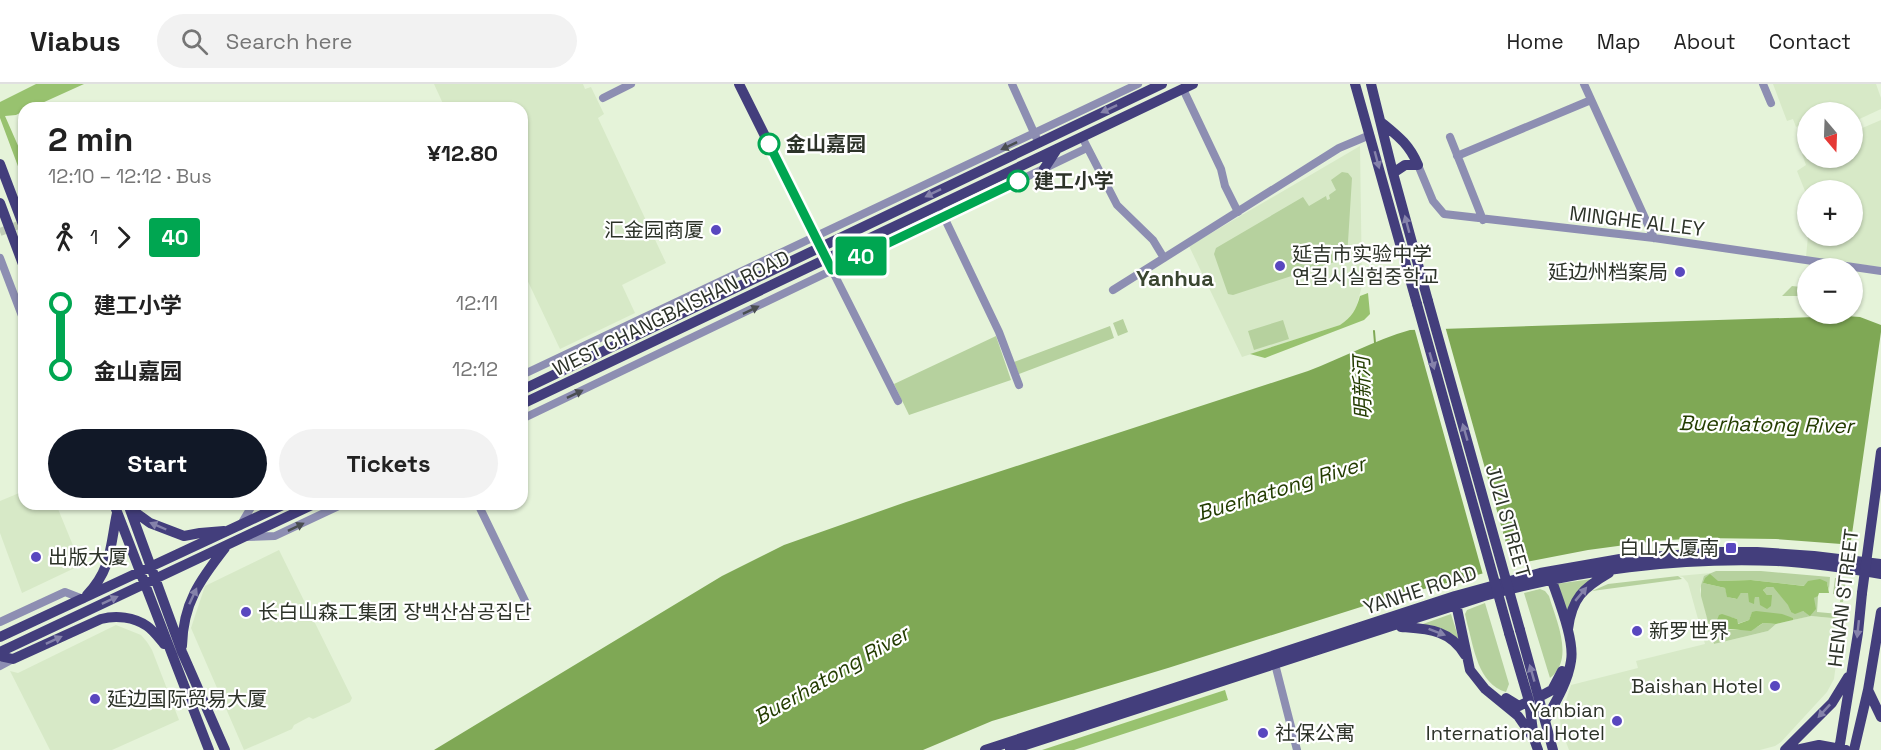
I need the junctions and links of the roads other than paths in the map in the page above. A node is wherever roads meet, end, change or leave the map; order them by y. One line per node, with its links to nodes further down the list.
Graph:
1 (631, 84): 11 (street)
2 (739, 84): 33 (main road)
3 (1012, 84): 18 (street)
4 (1138, 84): 18 (street, WEST CHANGBAISHAN ROAD)
5 (1162, 84): 18 (main road, WEST CHANGBAISHAN ROAD, one-way to 18)
6 (1355, 84): 15 (main road)
7 (1371, 84): 14 (main road)
8 (1584, 84): 12 (street)
9 (1763, 84): 13 (street)
10 (1188, 86): 16 (main road, WEST CHANGBAISHAN ROAD); 29 (street)
11 (603, 98)
12 (1591, 100): 21 (street); 32 (street)
13 (1771, 103)
14 (1381, 122): 23 (main road); 25 (main road)
15 (1370, 135): 29 (street); 41 (main road, one-way to 41)
16 (1082, 137): 19 (street); 20 (main road, WEST CHANGBAISHAN ROAD)
17 (1450, 137): 21 (street)
18 (1037, 138): 33 (main road, WEST CHANGBAISHAN ROAD, one-way to 33)
19 (1087, 148): 24 (street, WEST CHANGBAISHAN ROAD); 37 (street)
20 (1057, 149): 24 (main road); 27 (main road, WEST CHANGBAISHAN ROAD)
21 (1457, 156): 31 (street)
22 (0, 164): 28 (main road)
23 (1418, 165): 25 (main road); 31 (street, MINGHE ALLEY)
24 (1044, 168): 30 (street, WEST CHANGBAISHAN ROAD)
25 (1393, 173): 41 (main road, one-way to 25)
26 (0, 203): 34 (main road)
27 (938, 205): 30 (street); 36 (main road, WEST CHANGBAISHAN ROAD)
28 (18, 211)
29 (1238, 212): 37 (street)
30 (944, 217): 38 (street, WEST CHANGBAISHAN ROAD); 44 (street)
31 (1483, 220): 32 (street, MINGHE ALLEY)
32 (1654, 238): 39 (street, MINGHE ALLEY)
33 (817, 242): 36 (main road); 43 (street, WEST CHANGBAISHAN ROAD); 45 (main road, WEST CHANGBAISHAN ROAD)
34 (18, 251)
35 (0, 258): 42 (street)
36 (826, 258): 38 (main road); 46 (main road, WEST CHANGBAISHAN ROAD)
37 (1164, 258): 40 (street)
38 (832, 270): 47 (street); 48 (street, WEST CHANGBAISHAN ROAD, one-way to 38)
39 (1881, 271)
40 (1113, 290)
41 (1422, 303): 88 (main road, JUZI STREET, bridge)
42 (18, 305)
43 (528, 372)
44 (1019, 385)
45 (528, 387)
46 (528, 401)
47 (898, 401)
48 (528, 416)
49 (1881, 452): 86 (main road, HENAN STREET, one-way to 86, bridge)
50 (115, 510): 70 (main road)
51 (116, 510): 65 (main road)
52 (131, 510): 63 (main road)
53 (134, 510): 59 (main road, one-way to 53)
54 (248, 510): 59 (street)
55 (272, 510): 59 (main road)
56 (301, 510): 60 (main road)
57 (330, 510): 60 (street, one-way to 57)
58 (481, 510): 72 (street)
59 (235, 528): 63 (main road)
60 (245, 537): 61 (main road)
61 (227, 545): 68 (main road); 80 (main road, one-way to 61)
62 (1881, 564): 67 (main road, YANHE ROAD)
63 (152, 567): 65 (main road); 68 (main road)
64 (1615, 570): 66 (main road, YANHE ROAD); 67 (main road, YANHE ROAD); 76 (main road, one-way to 64)
65 (139, 573): 69 (main road); 70 (main road)
66 (1881, 574)
67 (1548, 576): 71 (main road, YANHE ROAD); 76 (main road); 88 (main road)
68 (156, 578): 69 (main road); 80 (main road)
69 (144, 584): 78 (main road); 79 (main road, one-way to 69)
70 (83, 599): 74 (street); 77 (main road)
71 (1457, 600): 75 (main road, YANHE ROAD); 83 (main road); 88 (main road); 94 (main road, YANHE ROAD)
72 (526, 605)
73 (1881, 612): 87 (main road, HENAN STREET)
74 (0, 622)
75 (1394, 626): 83 (main road, one-way to 83); 84 (main road, YANHE ROAD)
76 (1567, 632): 90 (main road)
77 (0, 637)
78 (169, 649): 82 (main road, one-way to 78); 92 (main road)
79 (0, 652)
80 (182, 652): 93 (main road)
81 (0, 656): 82 (main road)
82 (13, 659): 85 (street)
83 (1468, 661): 91 (main road)
84 (1275, 664): 95 (main road, YANHE ROAD); 96 (street)
85 (0, 666)
86 (1853, 666): 99 (main road, one-way to 99); 101 (main road, HENAN STREET)
87 (1868, 690): 89 (main road); 102 (main road, HENAN STREET)
88 (1534, 699): 90 (main road, JUZI STREET); 91 (main road, JUZI STREET)
89 (1881, 717)
90 (1545, 722): 98 (main road, JUZI STREET)
91 (1534, 739): 97 (main road, JUZI STREET)
92 (209, 750)
93 (225, 750)
94 (985, 750)
95 (1010, 750)
96 (1297, 750)
97 (1538, 750)
98 (1553, 750)
99 (1785, 750)
100 (1796, 750): 101 (main road)
101 (1841, 750)
102 (1854, 750)

